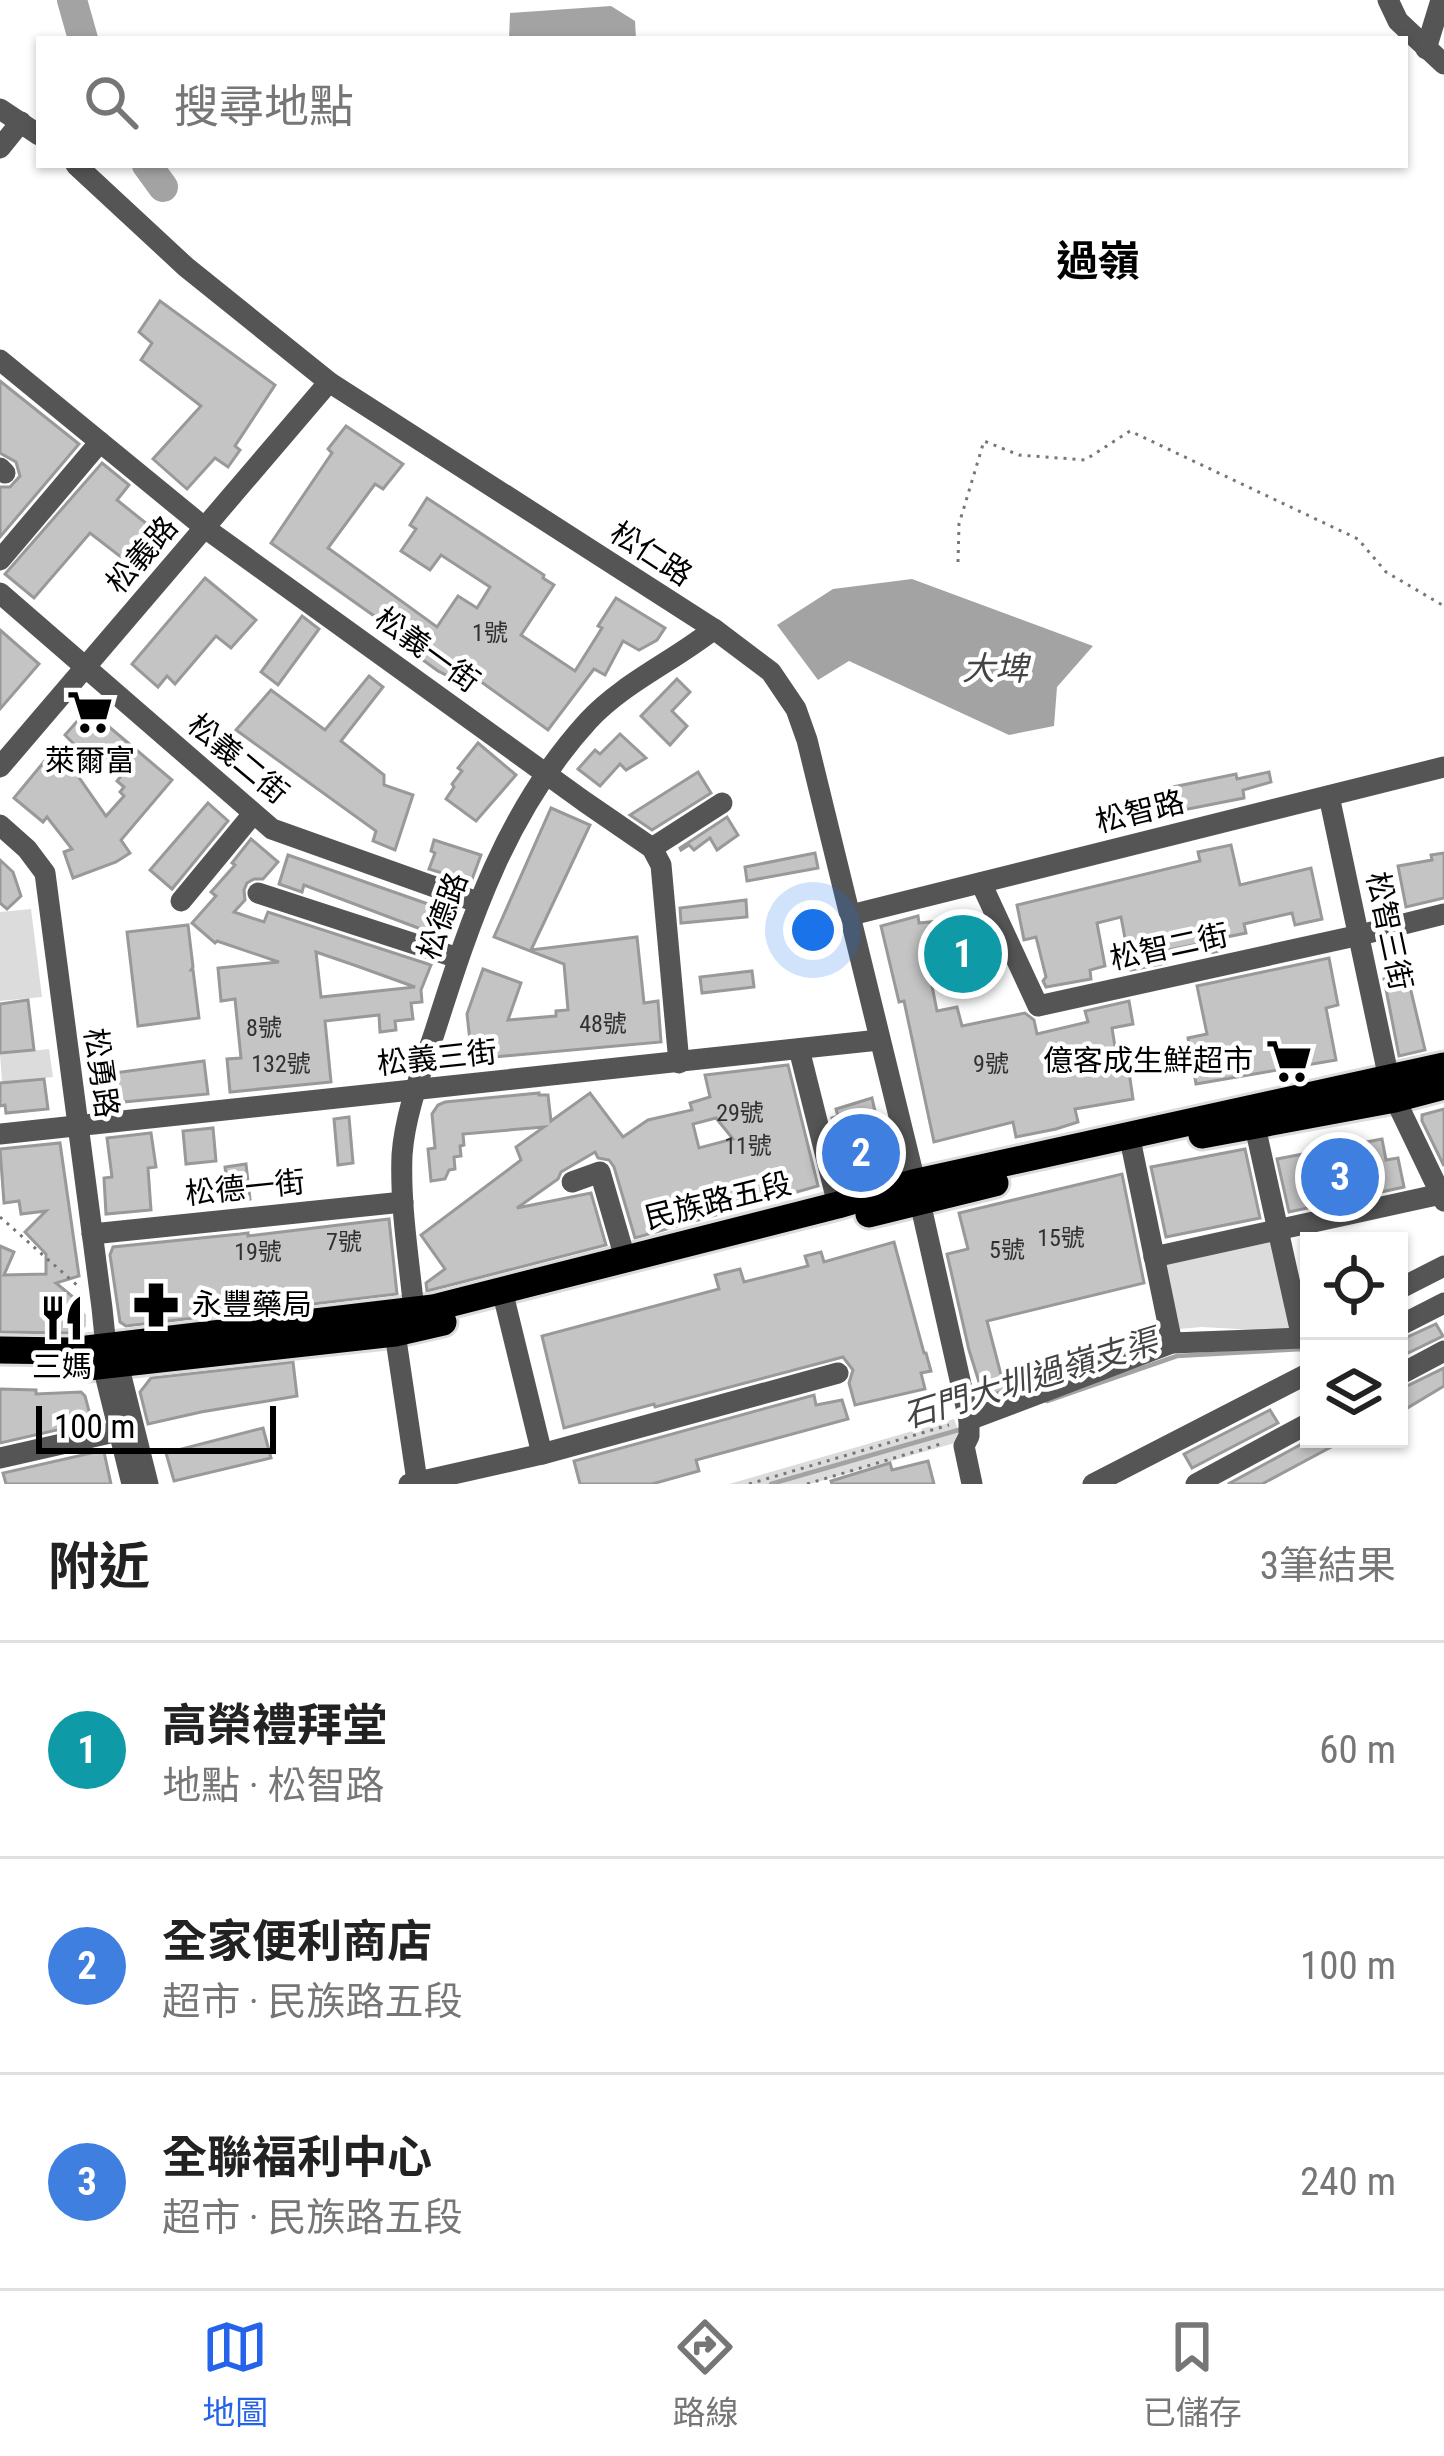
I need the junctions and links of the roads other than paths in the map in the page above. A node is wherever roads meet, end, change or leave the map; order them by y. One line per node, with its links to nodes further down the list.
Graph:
1 (1388, 0): 3 (street)
2 (1441, 0): 3 (street)
3 (1426, 49): 4 (street)
4 (1444, 64)
5 (0, 109): 6 (street)
6 (30, 128): 7 (street)
7 (0, 148)
8 (79, 168): 10 (street, 松仁路)
9 (0, 360): 11 (street, 松義一街)
10 (328, 382): 12 (street, 松義路); 15 (street, 松仁路)
11 (100, 442): 12 (street, 松義一街); 13 (street)
12 (205, 528): 16 (street, 松義路); 19 (street, 松義一街)
13 (0, 560)
14 (0, 593): 16 (street, 松義二街)
15 (714, 629): 19 (street, 松德路); 30 (street, 松仁路)
16 (85, 668): 17 (street, 松義路); 22 (street, 松義二街)
17 (0, 767)
18 (1444, 767): 20 (street, 松智路)
19 (547, 773): 24 (street, 松義一街); 28 (street, 松德路)
20 (1329, 796): 25 (street, 松智路); 31 (street, 松智三街)
21 (722, 803): 24 (street)
22 (253, 814): 27 (street); 28 (street, 松義二街)
23 (0, 825): 41 (street, 松勇路)
24 (652, 848): 35 (street)
25 (981, 884): 30 (street, 松智路); 31 (street, 松智二街)
26 (258, 893): 32 (street)
27 (181, 901)
28 (477, 902): 32 (street, 松德路)
29 (1444, 914): 31 (street, 松智二街)
30 (851, 915): 33 (street, 松仁路)
31 (1360, 935): 38 (street, 松智三街)
32 (458, 958): 39 (street, 松德路)
33 (879, 1040): 34 (street, 松義三街); 45 (street, 松仁路)
34 (799, 1049): 35 (street, 松義三街); 48 (street)
35 (679, 1063): 39 (street, 松義三街)
36 (1444, 1066): 38 (main road, 民族路五段)
37 (1444, 1086): 38 (main road, 民族路五段)
38 (1392, 1089): 40 (main road, 民族路五段); 46 (street, 松智三街)
39 (416, 1091): 41 (street, 松義三街); 47 (street, 松德路)
40 (1252, 1116): 43 (main road, 民族路五段); 49 (street)
41 (78, 1124): 42 (street, 松義三街); 50 (street, 松勇路)
42 (0, 1134)
43 (1130, 1141): 45 (main road, 民族路五段); 51 (street)
44 (572, 1182): 52 (street)
45 (917, 1192): 48 (main road, 民族路五段); 55 (main road, 民族路五段); 70 (street, 松仁路)
46 (1443, 1197): 49 (street)
47 (403, 1202): 50 (street, 松德一街); 57 (street, 松德路)
48 (838, 1205): 52 (main road, 民族路五段)
49 (1280, 1231): 51 (street); 58 (street)
50 (92, 1234): 65 (street, 松勇路)
51 (1154, 1257): 62 (street)
52 (625, 1258): 55 (main road, 民族路五段)
53 (1444, 1266): 54 (street)
54 (1408, 1284)
55 (504, 1299): 57 (main road, 民族路五段); 60 (main road, 民族路五段); 73 (street)
56 (1444, 1303): 59 (street)
57 (414, 1310): 60 (street); 65 (main road, 民族路五段)
58 (1300, 1315)
59 (1408, 1321)
60 (395, 1333): 65 (main road, 民族路五段); 75 (street)
61 (1300, 1336): 62 (street)
62 (1172, 1343): 70 (street)
63 (0, 1350): 65 (main road, 民族路五段)
64 (1444, 1351): 67 (street)
65 (109, 1359): 66 (main road, 民族路五段); 72 (street); 77 (street)
66 (0, 1368)
67 (1408, 1370)
68 (838, 1372): 73 (street)
69 (1300, 1377): 79 (street)
70 (969, 1425): 78 (street, 松仁路)
71 (1300, 1428): 80 (street)
72 (119, 1431): 74 (street); 76 (street)
73 (542, 1454): 75 (street)
74 (0, 1458)
75 (412, 1483)
76 (132, 1484)
77 (148, 1484)
78 (972, 1484)
79 (1093, 1484)
80 (1196, 1484)

